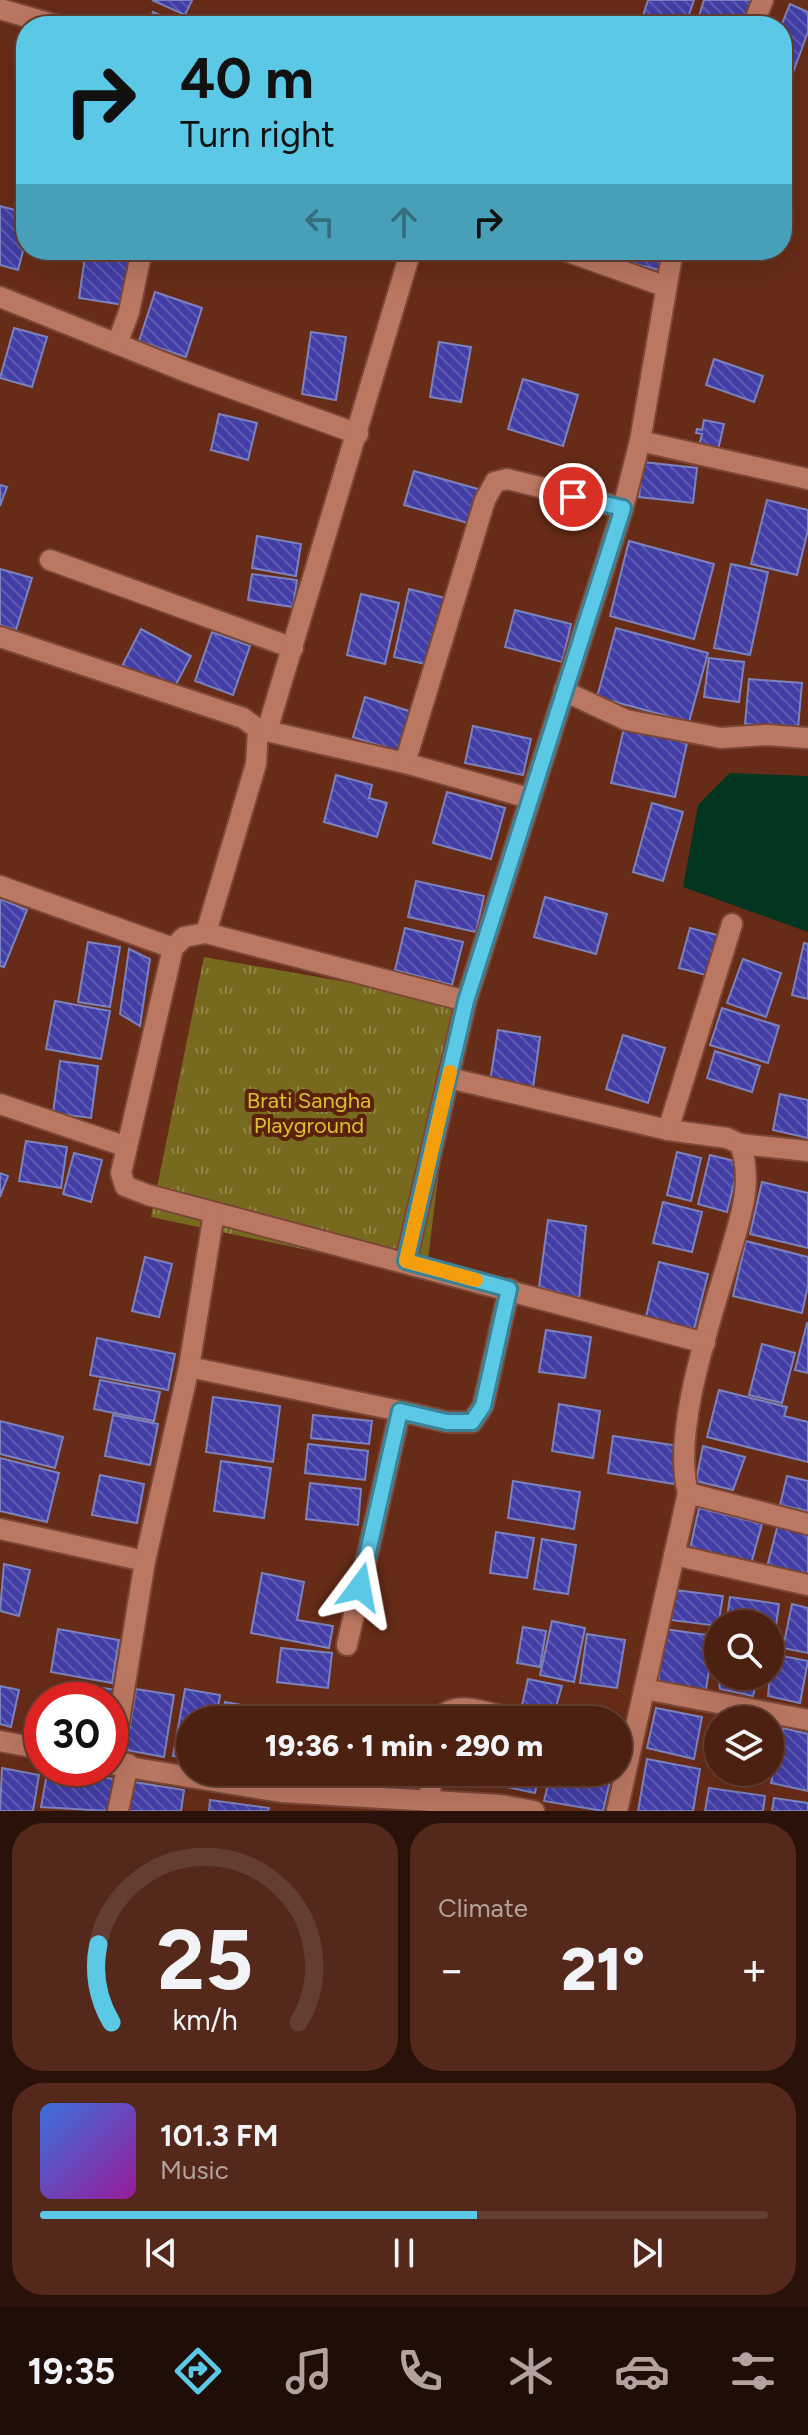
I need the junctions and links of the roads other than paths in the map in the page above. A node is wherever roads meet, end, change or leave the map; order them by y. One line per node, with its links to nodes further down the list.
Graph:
1 (0, 9): 2 (street)
2 (24, 16)
3 (140, 260): 9 (street)
4 (408, 260): 10 (street)
5 (591, 260): 7 (street)
6 (670, 260): 7 (street)
7 (664, 286): 11 (street)
8 (0, 297): 9 (street)
9 (117, 344): 10 (street)
10 (358, 434): 16 (street)
11 (640, 441): 12 (street); 13 (street)
12 (808, 479)
13 (623, 508): 17 (street); 20 (street)
14 (50, 560): 16 (street)
15 (0, 637): 18 (street)
16 (293, 648): 18 (street)
17 (564, 691): 19 (street); 21 (street)
18 (263, 730): 20 (street); 24 (street)
19 (808, 738)
20 (405, 763): 21 (street)
21 (529, 798): 26 (street)
22 (0, 886): 25 (street)
23 (732, 924): 29 (street)
24 (206, 933): 25 (street); 26 (street)
25 (173, 948): 31 (street)
26 (466, 1001): 27 (street)
27 (449, 1078): 29 (street); 34 (street)
28 (0, 1104): 31 (street)
29 (668, 1130): 30 (street)
30 (740, 1144): 32 (street); 36 (street)
31 (127, 1147): 33 (street)
32 (808, 1151)
33 (214, 1213): 34 (street); 37 (street)
34 (406, 1261): 35 (street)
35 (509, 1289): 36 (street); 38 (street)
36 (705, 1343): 39 (street)
37 (189, 1367): 38 (street); 43 (street)
38 (400, 1411): 45 (street)
39 (688, 1493): 40 (street); 42 (street)
40 (808, 1524)
41 (0, 1529): 43 (street)
42 (674, 1555): 44 (street); 47 (street)
43 (145, 1561): 46 (street)
44 (808, 1585)
45 (347, 1645)
46 (128, 1682)
47 (644, 1689): 48 (street); 49 (street)
48 (808, 1720)
49 (632, 1725)
50 (0, 1741): 51 (street)
51 (24, 1746)
52 (128, 1766): 56 (street)
53 (117, 1786): 58 (street)
54 (431, 1786): 56 (street)
55 (620, 1786): 60 (street)
56 (430, 1801): 57 (street)
57 (500, 1808): 59 (street)
58 (118, 1811)
59 (534, 1811)
60 (617, 1811)

